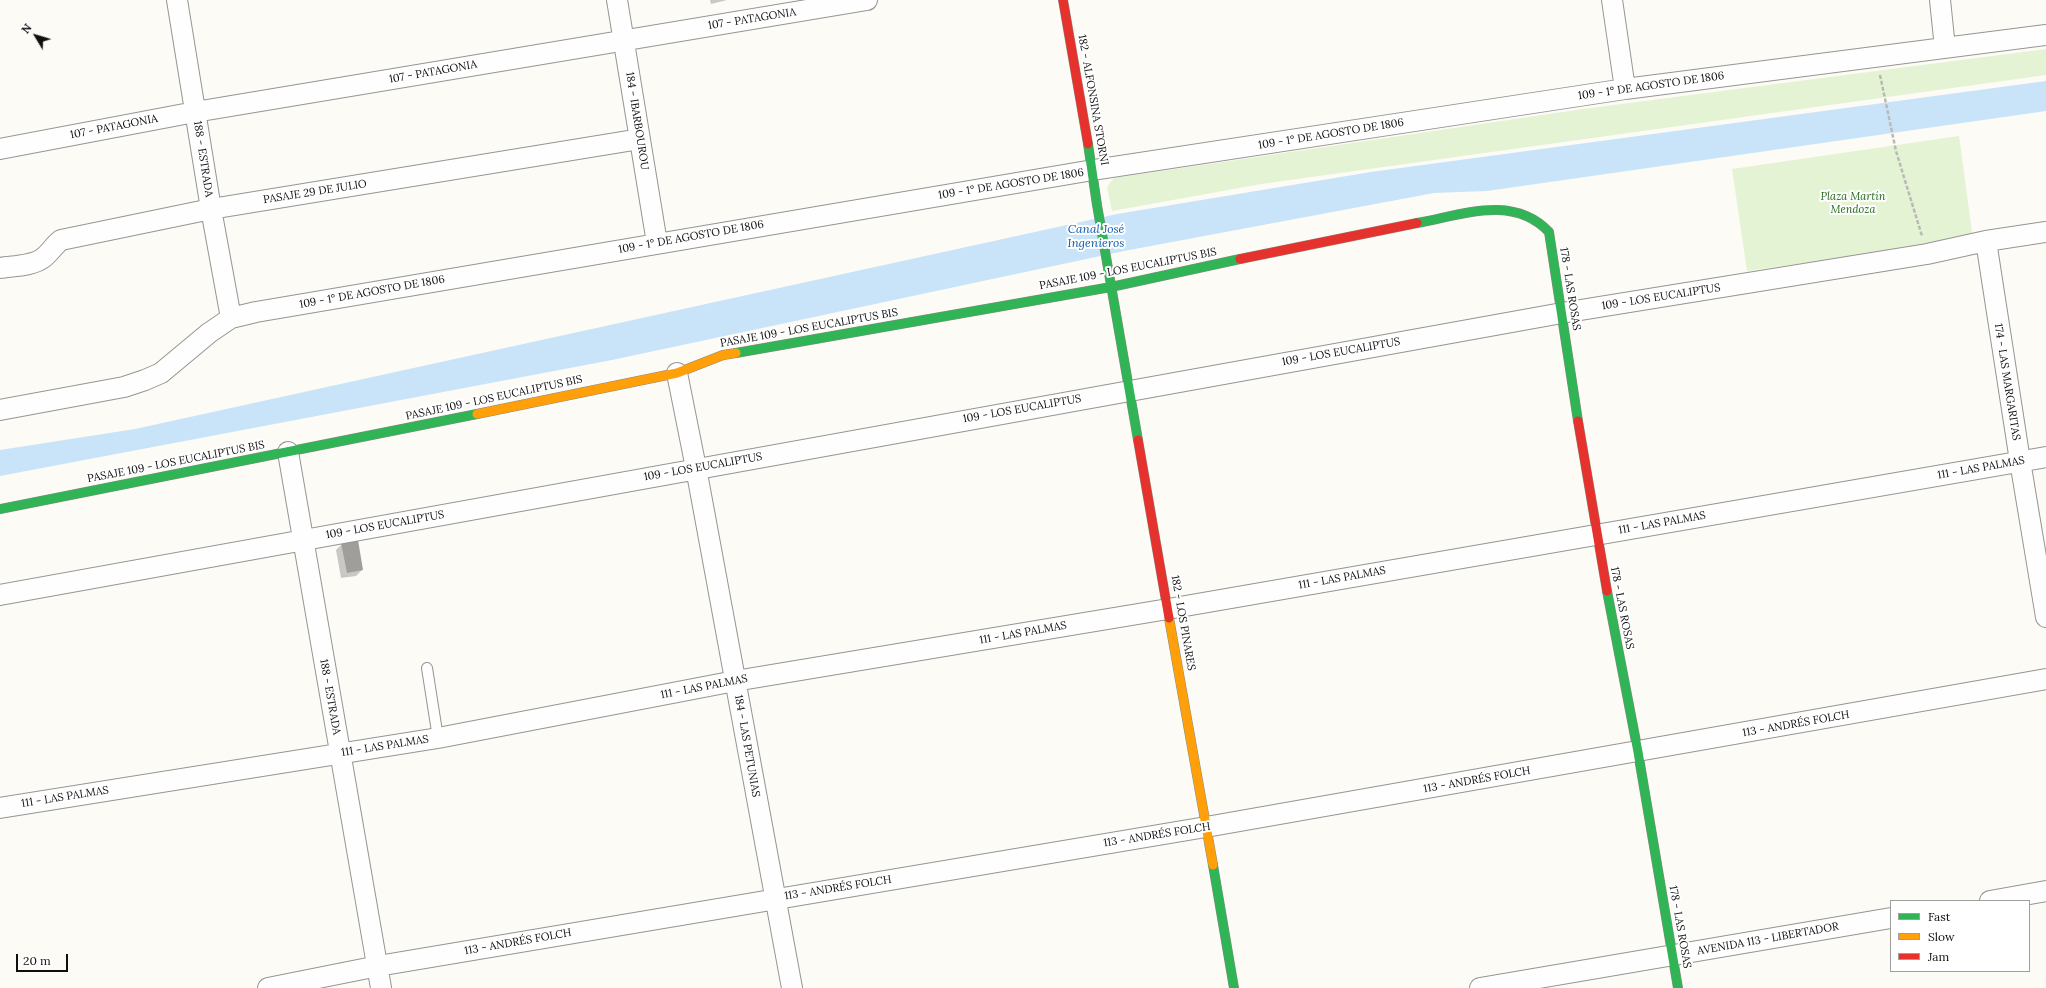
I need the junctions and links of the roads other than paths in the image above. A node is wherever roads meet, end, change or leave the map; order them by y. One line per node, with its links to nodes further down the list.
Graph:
1 (177, 0): 11 (street, 188 - ESTRADA)
2 (617, 0): 8 (street, 184 - IBARBOUROU)
3 (867, 0): 8 (street, 107 - PATAGONIA)
4 (1063, 0): 14 (street, 182 - ALFONSINA STORNI)
5 (1612, 0): 10 (street)
6 (1940, 0): 9 (street)
7 (2046, 35): 9 (street, 109 - 1° DE AGOSTO DE 1806)
8 (624, 40): 11 (street, 107 - PATAGONIA); 12 (street, 184 - IBARBOUROU)
9 (1945, 48): 10 (street, 109 - 1° DE AGOSTO DE 1806)
10 (1625, 89): 14 (street, 109 - 1° DE AGOSTO DE 1806)
11 (195, 112): 13 (street, 107 - PATAGONIA); 15 (street, 188 - ESTRADA)
12 (640, 139): 15 (street, PASAJE 29 DE JULIO); 19 (street, 184 - IBARBOUROU)
13 (0, 149)
14 (1093, 170): 19 (street, 109 - 1° DE AGOSTO DE 1806); 20 (street, 182 - ALFONSINA STORNI)
15 (211, 209): 21 (street, PASAJE 29 DE JULIO); 24 (street, 188 - ESTRADA)
16 (1549, 232): 22 (street, PASAJE 109 - LOS EUCALIPTUS BIS); 23 (street, 178 - LAS ROSAS)
17 (2046, 232): 18 (street, 109 - LOS EUCALIPTUS)
18 (1986, 242): 23 (street, 109 - LOS EUCALIPTUS); 30 (street, 174 - LAS MARGARITAS)
19 (657, 243): 24 (street, 109 - 1° DE AGOSTO DE 1806)
20 (1107, 262): 22 (street, 182 - LOS PINARES)
21 (0, 268)
22 (1111, 287): 25 (street, PASAJE 109 - LOS EUCALIPTUS BIS); 26 (street, 182 - LOS PINARES)
23 (1562, 313): 26 (street, 109 - LOS EUCALIPTUS); 33 (street, 178 - LAS ROSAS)
24 (231, 318): 27 (street, 109 - 1° DE AGOSTO DE 1806)
25 (676, 373): 28 (street, PASAJE 109 - LOS EUCALIPTUS BIS); 31 (street, 184 - LAS PETUNIAS)
26 (1131, 390): 31 (street, 109 - LOS EUCALIPTUS); 36 (street, 182 - LOS PINARES)
27 (0, 410)
28 (288, 452): 32 (street, PASAJE 109 - LOS EUCALIPTUS BIS); 34 (street, 188 - ESTRADA)
29 (2046, 457): 30 (street, 111 - LAS PALMAS)
30 (2020, 461): 33 (street, 111 - LAS PALMAS); 37 (street, 174 - LAS MARGARITAS)
31 (696, 468): 34 (street, 109 - LOS EUCALIPTUS); 40 (street, 184 - LAS PETUNIAS)
32 (0, 509)
33 (1596, 534): 36 (street, 111 - LAS PALMAS); 42 (street, 178 - LAS ROSAS)
34 (302, 540): 35 (street, 109 - LOS EUCALIPTUS); 43 (street, 188 - ESTRADA)
35 (0, 595)
36 (1168, 609): 40 (street, 111 - LAS PALMAS); 45 (street, 182 - LOS PINARES)
37 (2046, 617)
38 (427, 668): 41 (lane)
39 (2046, 679): 42 (street, 113 - ANDRÉS FOLCH)
40 (735, 681): 41 (street, 111 - LAS PALMAS); 47 (street, 184 - LAS PETUNIAS)
41 (438, 738): 43 (street, 111 - LAS PALMAS)
42 (1638, 752): 45 (street, 113 - ANDRÉS FOLCH); 50 (street, 178 - LAS ROSAS)
43 (340, 754): 44 (street, 111 - LAS PALMAS); 51 (street, 188 - ESTRADA)
44 (0, 808)
45 (1206, 827): 47 (street, 113 - ANDRÉS FOLCH); 55 (street, 182 - LOS PINARES)
46 (2046, 891): 48 (street)
47 (776, 898): 51 (street, 113 - ANDRÉS FOLCH); 54 (street, 184 - LAS PETUNIAS)
48 (1996, 900)
49 (1890, 918): 50 (street, AVENIDA 113 - LIBERTADOR)
50 (1672, 956): 56 (street, AVENIDA 113 - LIBERTADOR); 57 (street, 178 - LAS ROSAS)
51 (378, 966): 52 (street, 113 - ANDRÉS FOLCH); 53 (street, 188 - ESTRADA)
52 (268, 988)
53 (382, 988)
54 (792, 988)
55 (1234, 988)
56 (1480, 988)
57 (1678, 988)

